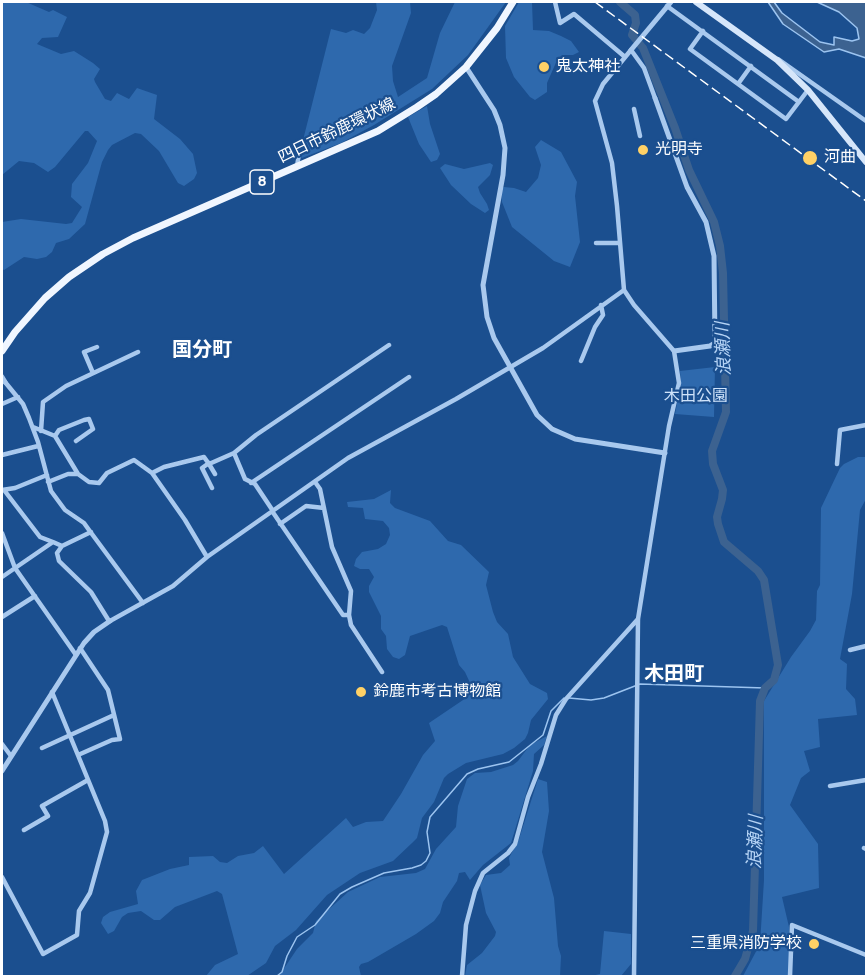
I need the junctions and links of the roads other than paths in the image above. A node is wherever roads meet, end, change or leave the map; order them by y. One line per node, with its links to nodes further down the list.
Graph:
1 (513, 2): 10 (main road, 四日市鈴鹿環状線 / 8)
2 (555, 2): 8 (street)
3 (696, 2): 7 (main road)
4 (669, 4): 5 (street); 6 (street)
5 (703, 31): 9 (street); 11 (street)
6 (631, 50): 8 (street); 13 (street)
7 (769, 53): 12 (main road); 16 (street)
8 (625, 57): 22 (street)
9 (751, 66): 11 (street); 14 (street)
10 (466, 67): 20 (main road, 四日市鈴鹿環状線 / 8); 31 (street)
11 (738, 84): 14 (street)
12 (808, 90): 14 (street); 19 (main road)
13 (655, 98): 28 (street)
14 (799, 102)
15 (634, 110): 17 (street)
16 (867, 121)
17 (639, 136)
18 (299, 154): 20 (street)
19 (867, 162)
20 (297, 166): 27 (main road, 四日市鈴鹿環状線 / 8)
21 (596, 243): 22 (street)
22 (620, 243): 23 (street)
23 (624, 290): 24 (street); 28 (street)
24 (601, 305): 30 (street); 31 (street)
25 (389, 345): 43 (street)
26 (97, 347): 32 (street)
27 (2, 351)
28 (674, 351): 44 (street)
29 (138, 352): 32 (street)
30 (581, 361)
31 (510, 367): 44 (street); 53 (street)
32 (93, 373): 39 (street)
33 (409, 377): 54 (street)
34 (3, 380): 35 (street)
35 (18, 397): 36 (street); 38 (street)
36 (2, 404)
37 (867, 425): 47 (street)
38 (33, 428): 39 (street); 42 (street)
39 (41, 431): 40 (street)
40 (55, 436): 41 (street); 49 (street)
41 (76, 441)
42 (38, 446): 45 (street); 51 (street)
43 (234, 453): 46 (street); 54 (street)
44 (665, 453): 73 (street)
45 (2, 455)
46 (209, 464): 48 (street); 50 (street); 56 (street)
47 (837, 464)
48 (152, 473): 49 (street); 66 (street)
49 (78, 474): 52 (street)
50 (214, 474)
51 (47, 475): 52 (street); 55 (street)
52 (48, 482): 62 (street)
53 (315, 482): 59 (street); 60 (street)
54 (251, 483): 60 (street)
55 (15, 488): 57 (street); 58 (street)
56 (212, 488)
57 (3, 490): 58 (street)
58 (11, 497): 64 (street)
59 (324, 508): 61 (street); 71 (street)
60 (272, 511): 61 (street); 66 (street)
61 (280, 524): 71 (street)
62 (91, 532): 65 (street); 70 (street)
63 (2, 533): 67 (street)
64 (53, 542): 65 (street); 67 (street)
65 (62, 546): 74 (street)
66 (207, 557): 70 (street)
67 (15, 568): 68 (street); 69 (street)
68 (2, 577)
69 (35, 596): 72 (street); 78 (street)
70 (143, 603): 74 (street)
71 (349, 615): 79 (street)
72 (2, 617)
73 (638, 619): 94 (street); 95 (street)
74 (110, 621): 76 (street)
75 (867, 646): 77 (street)
76 (80, 648): 78 (street); 81 (street)
77 (850, 650)
78 (76, 655): 80 (street)
79 (382, 672)
80 (52, 692): 82 (street); 86 (street)
81 (114, 715): 82 (street); 85 (street)
82 (70, 735): 84 (street); 85 (street)
83 (2, 744): 86 (street)
84 (42, 748)
85 (78, 755): 88 (street)
86 (11, 756): 87 (street)
87 (2, 771)
88 (88, 780): 91 (street); 92 (street)
89 (867, 780): 90 (street)
90 (830, 786)
91 (24, 830)
92 (2, 877)
93 (867, 955): 96 (street)
94 (462, 976)
95 (634, 976)
96 (790, 976)

